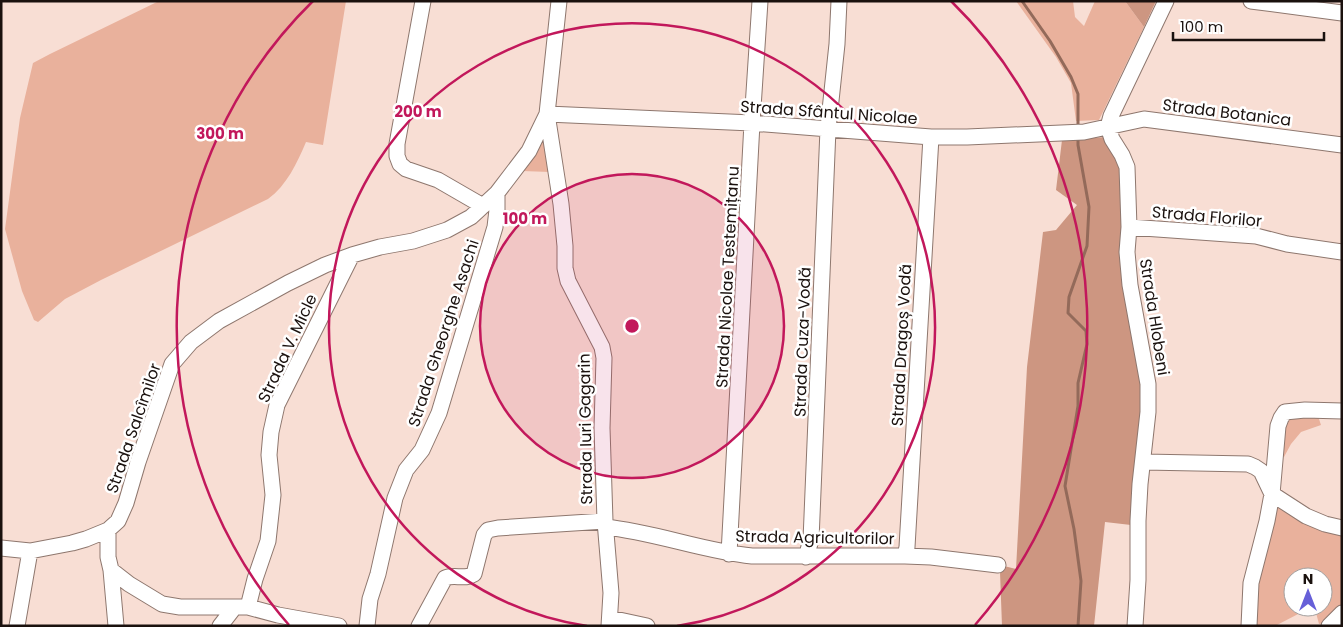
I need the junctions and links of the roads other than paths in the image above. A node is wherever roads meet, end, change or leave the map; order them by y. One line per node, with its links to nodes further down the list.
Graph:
1 (423, 1): 15 (street)
2 (559, 1): 8 (street, Strada Iuri Gagarin)
3 (760, 1): 9 (street, Strada Nicolae Testemițanu)
4 (839, 1): 11 (street, Strada Cuza-Vodă)
5 (1166, 1): 10 (street)
6 (1251, 1): 7 (street)
7 (1342, 13)
8 (547, 114): 9 (street, Strada Sfântul Nicolae); 14 (street); 22 (street, Strada Iuri Gagarin)
9 (752, 123): 11 (street, Strada Sfântul Nicolae); 28 (street, Strada Nicolae Testemițanu)
10 (1108, 127): 12 (street, Strada Sfântul Nicolae); 13 (street, Strada Botanica); 16 (street, Strada Hlobeni)
11 (828, 129): 12 (street, Strada Sfântul Nicolae); 30 (street, Strada Cuza-Vodă)
12 (931, 137): 29 (street, Strada Dragoș Vodă)
13 (1342, 146)
14 (497, 193): 15 (street); 42 (street, Strada Gheorghe Asachi)
15 (483, 206): 18 (street, Strada Salcîmilor)
16 (1129, 227): 17 (street, Strada Florilor); 20 (street, Strada Hlobeni)
17 (1342, 252)
18 (352, 255): 24 (street, Strada Salcîmilor); 34 (street, Strada V. Micle)
19 (1342, 411): 21 (street)
20 (1144, 462): 21 (street); 45 (street, Strada Hlobeni)
21 (1272, 494): 23 (street); 46 (street)
22 (605, 524): 28 (street, Strada Agricultorilor); 36 (street, Strada Iuri Gagarin); 43 (street, Strada Agricultorilor)
23 (1342, 528)
24 (108, 530): 25 (street); 31 (street)
25 (86, 539): 27 (street); 31 (street)
26 (1, 548): 27 (street)
27 (30, 551): 37 (street)
28 (729, 554): 30 (street, Strada Agricultorilor)
29 (905, 556): 30 (street, Strada Agricultorilor); 32 (street, Strada Agricultorilor)
30 (806, 557)
31 (110, 563): 33 (street); 38 (street)
32 (998, 565)
33 (205, 608): 34 (street); 39 (street)
34 (241, 608): 40 (street); 41 (street)
35 (1342, 613): 47 (street)
36 (609, 622): 44 (street)
37 (17, 626)
38 (116, 626)
39 (214, 626)
40 (220, 626)
41 (339, 626)
42 (367, 626)
43 (419, 626)
44 (647, 626)
45 (1135, 626)
46 (1249, 626)
47 (1329, 626)

